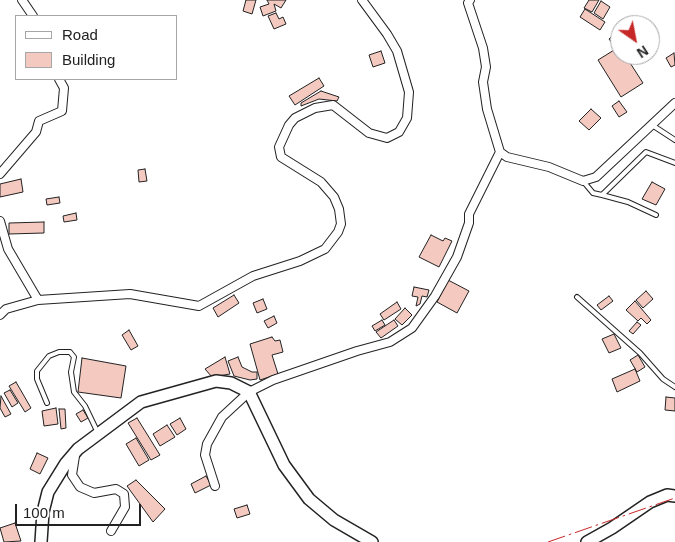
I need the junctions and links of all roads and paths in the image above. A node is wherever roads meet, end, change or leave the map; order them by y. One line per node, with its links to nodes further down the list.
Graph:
1 (22, 0): 4 (street)
2 (362, 0): 17 (street)
3 (470, 0): 9 (street)
4 (32, 15)
5 (60, 80): 11 (street)
6 (675, 102): 7 (street)
7 (652, 125): 8 (lane); 12 (street)
8 (675, 140)
9 (500, 152): 12 (street); 20 (street)
10 (675, 162): 13 (lane)
11 (0, 174)
12 (583, 181): 13 (lane)
13 (602, 195): 14 (lane)
14 (656, 215)
15 (0, 221): 17 (street)
16 (577, 296): 19 (lane)
17 (38, 300): 18 (street)
18 (0, 315)
19 (675, 387)
20 (249, 392): 22 (street); 24 (street); 28 (street)
21 (48, 402): 22 (lane)
22 (98, 433): 23 (street)
23 (78, 449): 26 (street); 27 (street)
24 (215, 486)
25 (675, 496): 29 (street)
26 (111, 531)
27 (41, 542)
28 (372, 542)
29 (587, 542)

